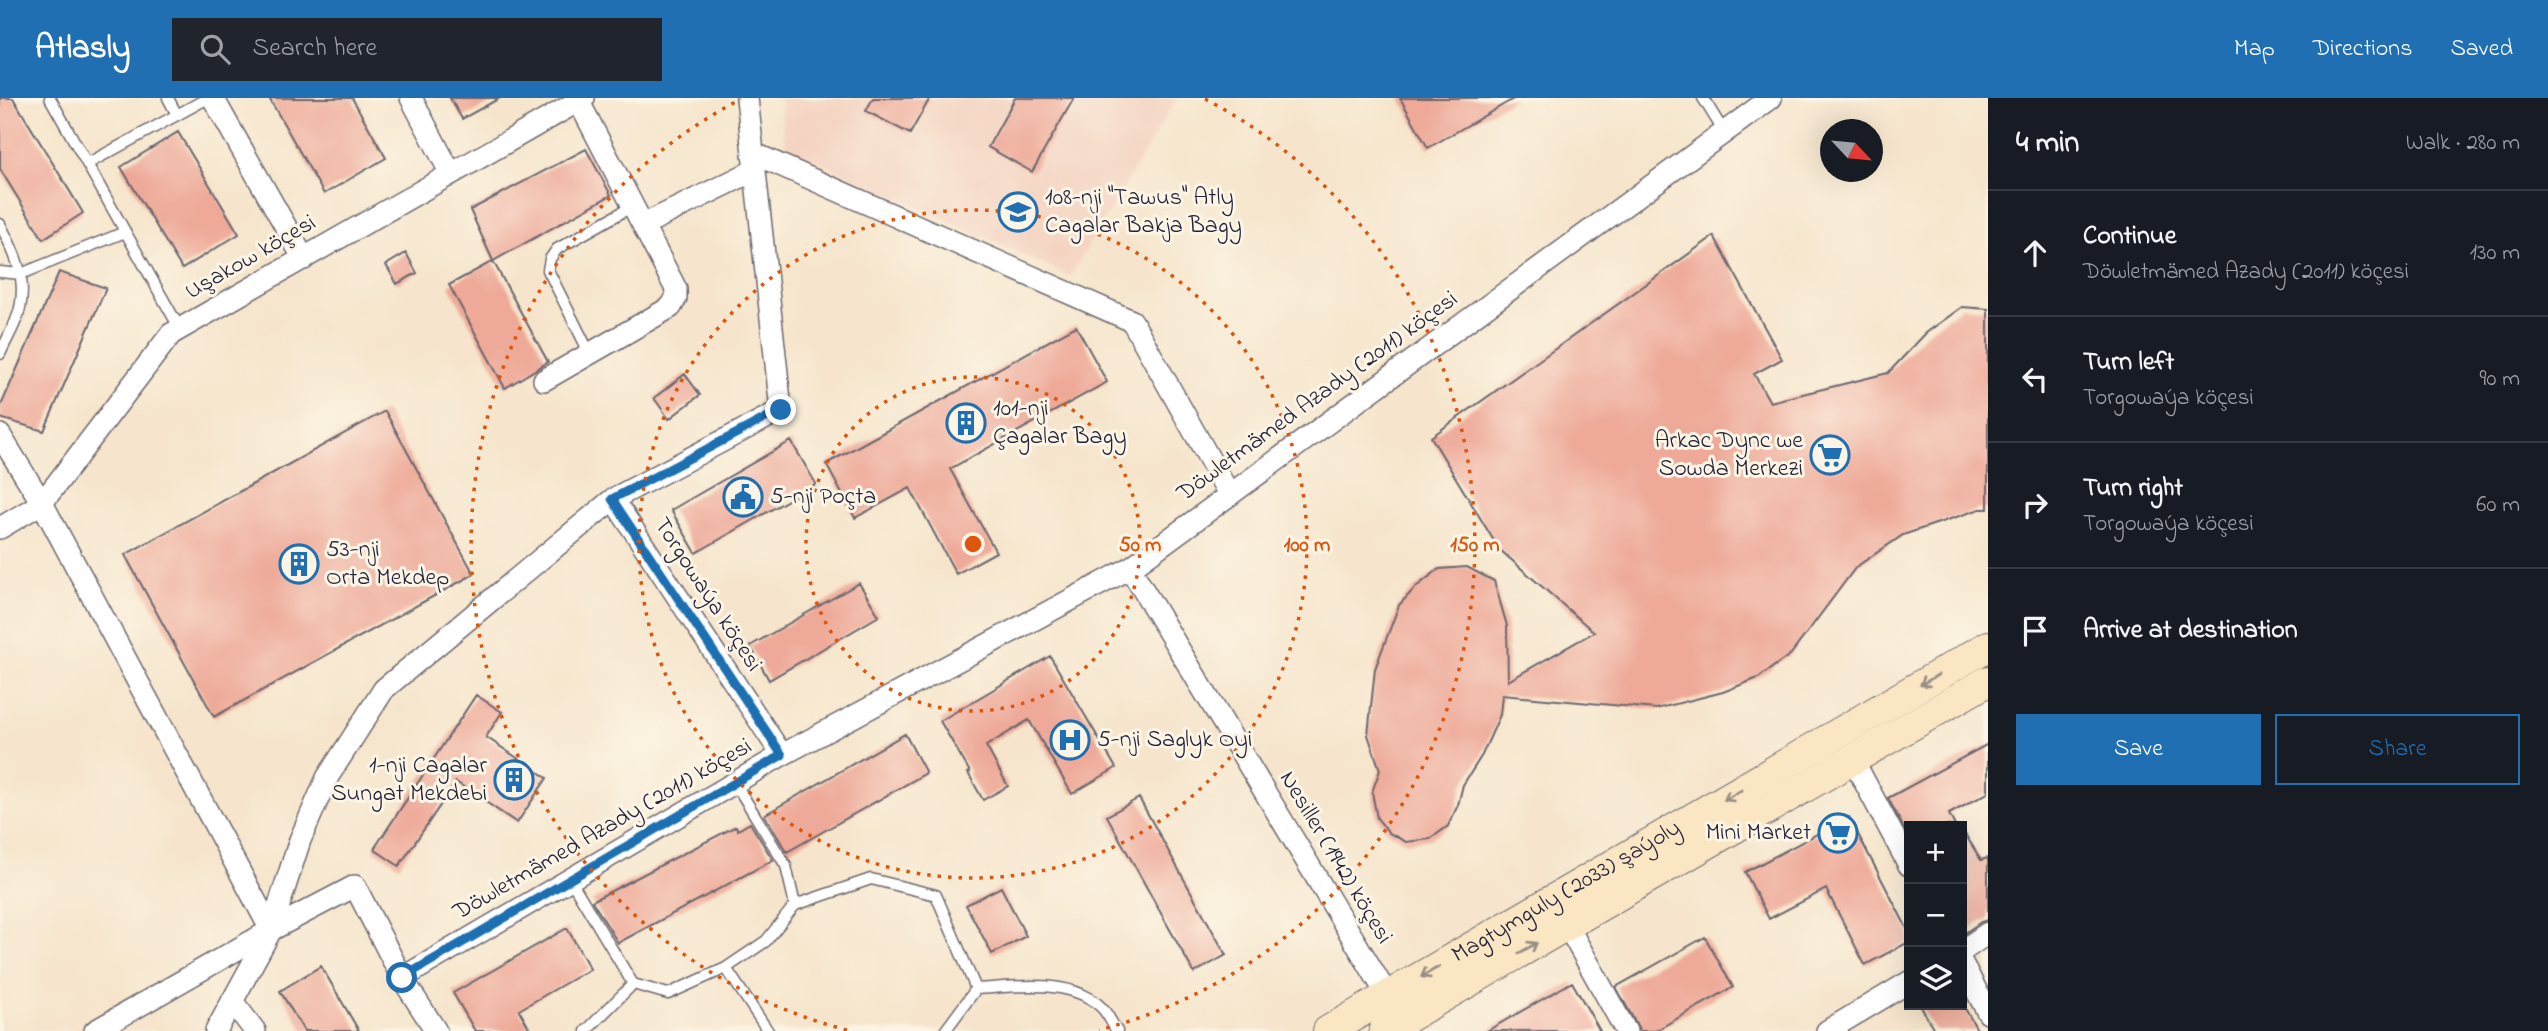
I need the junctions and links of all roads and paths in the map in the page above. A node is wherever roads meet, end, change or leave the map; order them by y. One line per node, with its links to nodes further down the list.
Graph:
1 (50, 98): 13 (lane)
2 (168, 98): 10 (lane)
3 (208, 98): 10 (lane)
4 (213, 98): 19 (street)
5 (411, 98): 14 (street)
6 (747, 98): 12 (street)
7 (1703, 98): 11 (lane)
8 (1771, 98): 11 (street, Döwletmämed Azady (2011) köçesi)
9 (580, 99): 14 (street, Uşakow köçesi); 15 (street)
10 (177, 115): 13 (lane)
11 (1724, 132): 27 (street, Döwletmämed Azady (2011) köçesi)
12 (754, 162): 17 (street); 27 (street); 28 (street)
13 (88, 164): 18 (lane)
14 (451, 174): 19 (street, Uşakow köçesi)
15 (633, 206): 17 (street); 24 (lane)
16 (0, 224): 21 (lane)
17 (643, 225): 24 (street)
18 (125, 232): 21 (lane); 22 (lane)
19 (304, 258): 22 (street, Uşakow köçesi)
20 (0, 271): 21 (lane)
21 (21, 274): 23 (lane)
22 (180, 329): 29 (street, Uşakow köçesi)
23 (0, 354)
24 (590, 354): 25 (street)
25 (544, 380)
26 (0, 435): 29 (street)
27 (1229, 494): 31 (street, Döwletmämed Azady (2011) köçesi)
28 (612, 499): 34 (street, Torgowaýa köçesi); 41 (street)
29 (42, 503): 30 (street, Uşakow köçesi); 41 (street)
30 (0, 528)
31 (1130, 568): 34 (street, Döwletmämed Azady (2011) köçesi); 52 (street, Nesiller (1942) köçesi)
32 (1988, 646): 52 (main road, Magtymguly (2033) şaýoly, one-way to 52)
33 (1988, 681): 35 (main road, Magtymguly (2033) şaýoly)
34 (782, 755): 36 (street, Döwletmämed Azady (2011) köçesi)
35 (1853, 760): 37 (street); 40 (main road, Magtymguly (2033) şaýoly)
36 (735, 783): 38 (street, Döwletmämed Azady (2011) köçesi); 39 (lane)
37 (1904, 857)
38 (570, 879): 46 (street, Döwletmämed Azady (2011) köçesi); 47 (lane)
39 (795, 905): 44 (lane); 49 (lane)
40 (1567, 925): 52 (main road, Magtymguly (2033) şaýoly, one-way to 40); 62 (street)
41 (271, 930): 46 (street); 50 (street); 53 (street)
42 (1988, 933): 43 (street)
43 (1967, 948)
44 (726, 968): 47 (lane); 58 (lane)
45 (1967, 973): 51 (street)
46 (402, 978): 56 (street)
47 (633, 984): 57 (lane)
48 (1904, 985): 63 (street)
49 (976, 989): 59 (lane); 60 (lane)
50 (232, 1001): 54 (street); 55 (street)
51 (1988, 1013)
52 (1396, 1020): 61 (main road, Magtymguly (2033) şaýoly)
53 (95, 1031)
54 (216, 1031)
55 (254, 1031)
56 (436, 1031)
57 (586, 1031)
58 (768, 1031)
59 (945, 1031)
60 (1117, 1031)
61 (1328, 1031)
62 (1626, 1031)
63 (1827, 1031)

